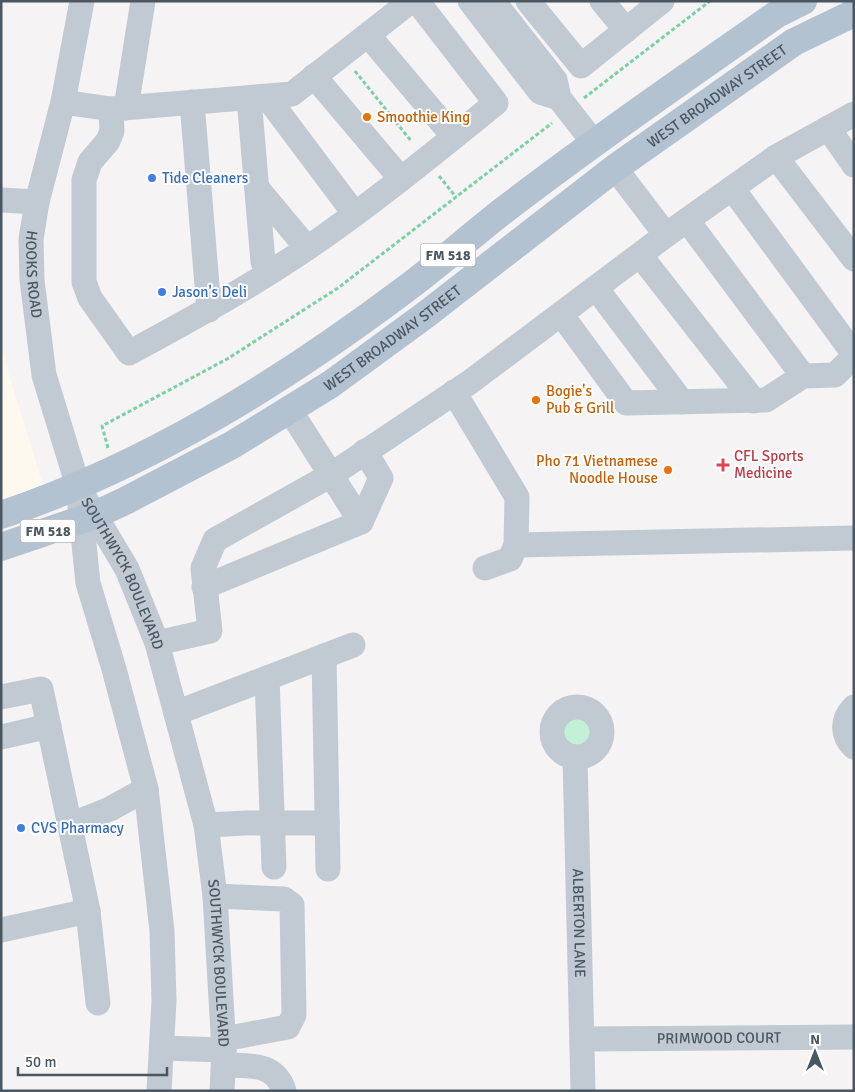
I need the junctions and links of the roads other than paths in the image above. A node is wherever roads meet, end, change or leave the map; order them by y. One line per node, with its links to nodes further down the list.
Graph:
1 (82, 1): 16 (street, HOOKS ROAD)
2 (143, 1): 19 (street)
3 (411, 1): 13 (street)
4 (417, 1): 22 (street)
5 (470, 1): 18 (street)
6 (493, 1): 18 (street)
7 (528, 1): 12 (street)
8 (602, 1): 12 (street)
9 (662, 1): 12 (street)
10 (803, 1): 23 (main road, WEST BROADWAY STREET / FM 518)
11 (854, 12): 26 (main road, WEST BROADWAY STREET / FM 518)
12 (626, 30)
13 (368, 35): 14 (street); 22 (street)
14 (314, 76): 15 (street); 27 (street)
15 (258, 97): 17 (street); 28 (street); 32 (street)
16 (63, 102): 19 (street); 31 (street, HOOKS ROAD)
17 (192, 102): 19 (street); 40 (street)
18 (564, 104): 23 (street)
19 (118, 108): 40 (street)
20 (854, 114): 21 (street)
21 (828, 128): 24 (street); 25 (street)
22 (454, 137): 27 (street)
23 (594, 143): 26 (main road); 49 (main road, WEST BROADWAY STREET / FM 518)
24 (776, 157): 29 (street); 37 (street)
25 (854, 165)
26 (615, 168): 34 (street); 47 (main road, WEST BROADWAY STREET / FM 518)
27 (401, 179): 32 (street)
28 (257, 188): 35 (street); 38 (street)
29 (732, 188): 33 (street); 42 (street)
30 (1, 200): 31 (street)
31 (36, 202): 49 (street, HOOKS ROAD)
32 (354, 213): 35 (street)
33 (687, 220): 34 (street); 43 (street)
34 (666, 235): 36 (street)
35 (307, 248): 38 (street)
36 (640, 254): 39 (street); 45 (street)
37 (854, 259)
38 (271, 271): 40 (street)
39 (596, 288): 41 (street); 46 (street)
40 (209, 310)
41 (561, 314): 44 (street); 46 (street)
42 (854, 355): 43 (street)
43 (803, 376): 45 (street)
44 (454, 392): 48 (street); 55 (street)
45 (754, 401): 46 (street)
46 (682, 402)
47 (289, 409): 50 (street); 52 (main road, WEST BROADWAY STREET / FM 518)
48 (365, 452): 50 (street); 53 (street)
49 (74, 475): 51 (main road, WEST BROADWAY STREET / FM 518); 52 (street, SOUTHWYCK BOULEVARD)
50 (331, 475): 53 (street); 58 (street)
51 (1, 516)
52 (88, 517): 56 (main road, WEST BROADWAY STREET / FM 518); 59 (street, SOUTHWYCK BOULEVARD); 70 (street, SOUTHWYCK BOULEVARD)
53 (361, 522): 58 (street)
54 (854, 538): 55 (street)
55 (516, 545): 57 (street)
56 (1, 547)
57 (486, 568)
58 (204, 587): 59 (street)
59 (157, 642): 65 (street, SOUTHWYCK BOULEVARD)
60 (353, 645): 61 (street)
61 (324, 656): 62 (street); 72 (street)
62 (267, 678): 65 (street); 71 (street)
63 (1, 698): 66 (street)
64 (854, 707): 68 (street)
65 (176, 713): 74 (street, SOUTHWYCK BOULEVARD)
66 (49, 726): 67 (street); 73 (street)
67 (1, 737)
68 (854, 747)
69 (575, 757): 82 (street, ALBERTON LANE)
70 (146, 789): 73 (street); 83 (street, SOUTHWYCK BOULEVARD)
71 (272, 823): 72 (street); 74 (street); 75 (street)
72 (328, 823): 76 (street)
73 (70, 825): 78 (street)
74 (206, 825): 77 (street, SOUTHWYCK BOULEVARD)
75 (274, 867)
76 (328, 869)
77 (215, 896): 84 (street, SOUTHWYCK BOULEVARD); 84 (street)
78 (88, 911): 79 (street); 80 (street)
79 (1, 930)
80 (98, 1003)
81 (854, 1037): 82 (street, PRIMWOOD COURT)
82 (584, 1039): 88 (street, ALBERTON LANE)
83 (162, 1048): 84 (street); 85 (street, SOUTHWYCK BOULEVARD)
84 (224, 1051): 86 (street, SOUTHWYCK BOULEVARD); 87 (street)
85 (159, 1091)
86 (222, 1091)
87 (284, 1091)
88 (584, 1091)

